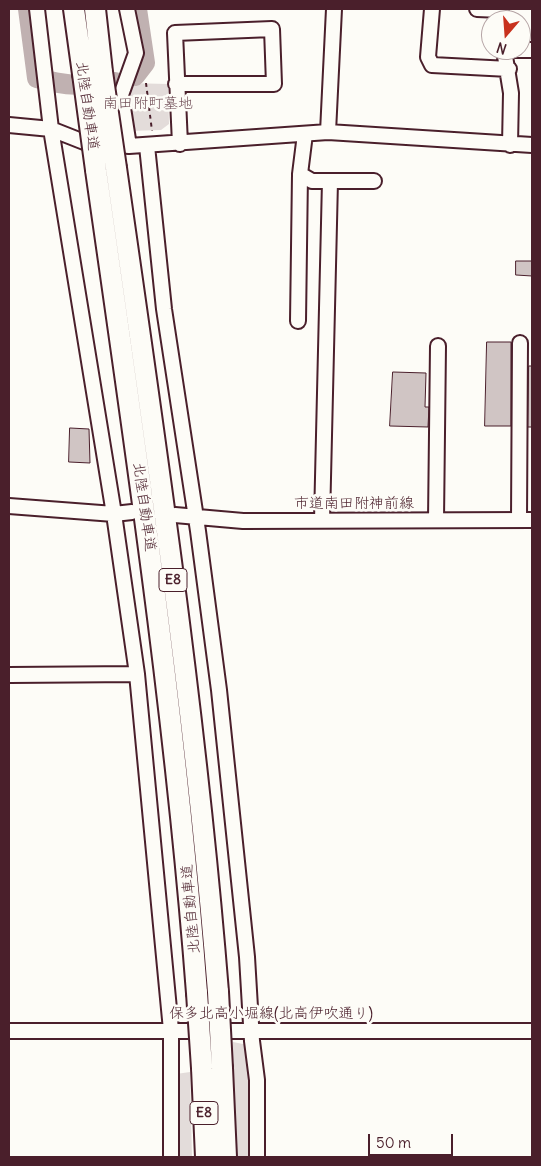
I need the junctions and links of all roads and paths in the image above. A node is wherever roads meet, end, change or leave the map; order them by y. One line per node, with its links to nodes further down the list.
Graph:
1 (36, 9): 12 (street)
2 (74, 9): 40 (highway, 北陸自動車道 / E8, bridge)
3 (95, 9): 40 (highway, 北陸自動車道 / E8, bridge)
4 (127, 9): 18 (street)
5 (334, 9): 13 (street)
6 (432, 9): 8 (street)
7 (507, 60): 8 (street)
8 (509, 69): 16 (street)
9 (146, 84): 19 (path)
10 (176, 84): 10 (street); 15 (street)
11 (9, 125): 12 (street)
12 (51, 129): 18 (street); 28 (street)
13 (328, 132): 14 (street); 16 (street)
14 (305, 134): 15 (street); 20 (street)
15 (180, 144): 19 (street)
16 (510, 145): 17 (street)
17 (532, 145)
18 (129, 146): 19 (street)
19 (151, 146): 30 (street)
20 (300, 174): 21 (street); 23 (street)
21 (330, 181): 22 (street); 31 (street)
22 (374, 181)
23 (298, 321)
24 (520, 343): 33 (street)
25 (438, 346): 32 (street)
26 (9, 506): 28 (street)
27 (132, 512): 28 (street)
28 (114, 514): 34 (street)
29 (175, 515): 30 (street, 市道南田附神前線)
30 (196, 517): 31 (street, 市道南田附神前線); 38 (street)
31 (322, 520): 32 (street, 市道南田附神前線)
32 (436, 520): 33 (street, 市道南田附神前線)
33 (526, 520)
34 (137, 674): 35 (street); 36 (street)
35 (9, 675)
36 (171, 1030): 37 (street, 保多北高小堀線(北高伊吹通り)); 38 (street, 保多北高小堀線(北高伊吹通り)); 41 (street)
37 (9, 1031)
38 (251, 1031): 39 (street, 保多北高小堀線(北高伊吹通り)); 44 (street)
39 (532, 1031)
40 (212, 1068): 42 (highway, 北陸自動車道 / E8); 43 (highway, 北陸自動車道 / E8)
41 (171, 1157)
42 (206, 1157)
43 (226, 1157)
44 (256, 1157)

